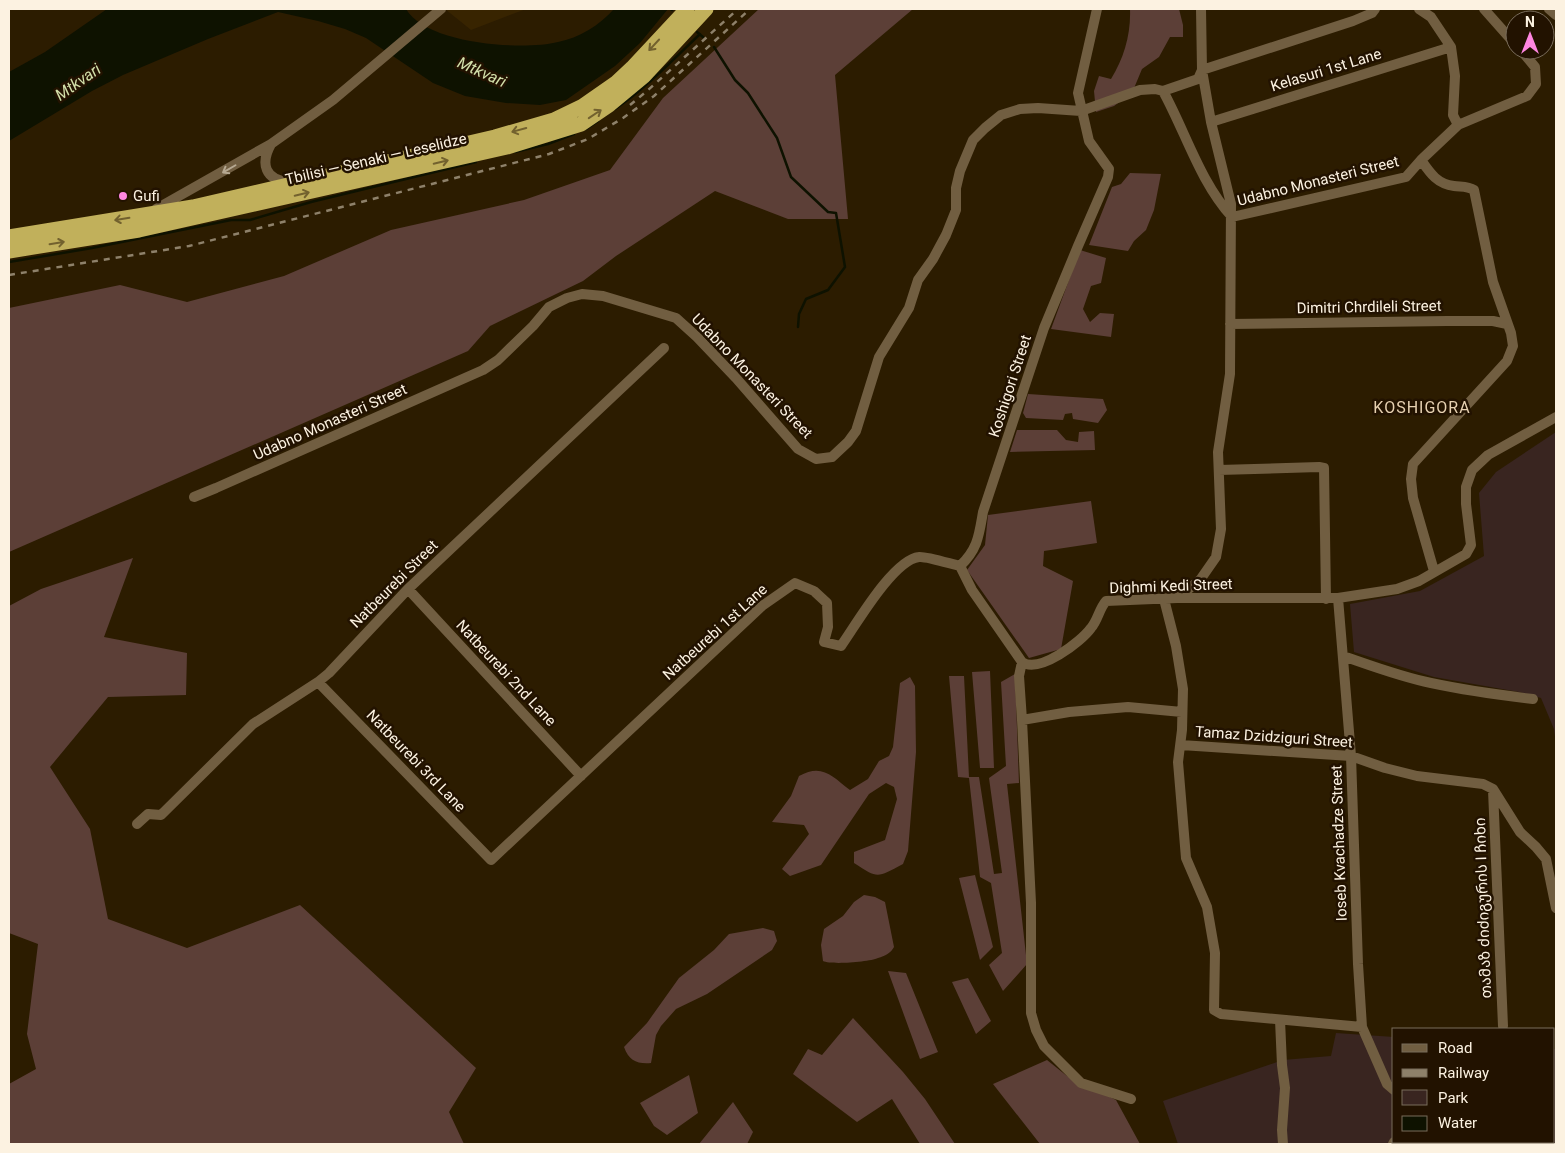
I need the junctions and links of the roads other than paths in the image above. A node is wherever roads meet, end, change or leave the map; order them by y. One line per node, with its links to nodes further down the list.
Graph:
1 (440, 9): 19 (street)
2 (687, 9): 21 (highway, Tbilisi — Senaki — Leselidze, one-way to 21)
3 (706, 9): 25 (highway, Tbilisi — Senaki — Leselidze, one-way to 3)
4 (1097, 9): 16 (street, Koshigori Street)
5 (1201, 9): 14 (street)
6 (1374, 9): 14 (street)
7 (1419, 9): 12 (street)
8 (1484, 9): 11 (street)
9 (1549, 9): 10 (street)
10 (1556, 15)
11 (1505, 33)
12 (1450, 47): 17 (street, Kelasuri 1st Lane); 18 (street)
13 (1529, 60): 18 (street, Udabno Monasteri Street)
14 (1202, 70): 15 (street); 17 (street)
15 (1163, 91): 16 (street, Udabno Monasteri Street); 23 (street, Udabno Monasteri Street)
16 (1081, 111): 31 (street, Udabno Monasteri Street); 32 (street, Koshigori Street)
17 (1211, 122): 23 (street)
18 (1458, 125): 20 (street, Udabno Monasteri Street)
19 (271, 144): 21 (street); 22 (street, one-way to 22)
20 (1420, 160): 23 (street, Udabno Monasteri Street); 27 (street)
21 (299, 183): 22 (highway, Tbilisi — Senaki — Leselidze)
22 (142, 216): 24 (highway, Tbilisi — Senaki — Leselidze, one-way to 24)
23 (1232, 217): 26 (street)
24 (9, 237)
25 (9, 251)
26 (1230, 324): 27 (street, Dimitri Chrdileli Street); 30 (street)
27 (1507, 324): 33 (street)
28 (664, 348): 34 (street, Natbeurebi Street)
29 (1556, 417): 33 (street, Dighmi Kedi Street)
30 (1219, 470): 35 (street); 38 (street)
31 (194, 496)
32 (960, 566): 40 (street); 47 (street, Natbeurebi 1st Lane)
33 (1434, 571): 36 (street, Dighmi Kedi Street)
34 (408, 589): 41 (street, Natbeurebi Street); 47 (street, Natbeurebi 2nd Lane)
35 (1177, 598): 37 (street, Dighmi Kedi Street); 38 (street, Dighmi Kedi Street)
36 (1338, 598): 38 (street, Dighmi Kedi Street); 39 (street, Ioseb Kvachadze Street)
37 (1164, 599): 40 (street, Dighmi Kedi Street); 43 (street)
38 (1326, 599)
39 (1343, 656): 42 (street); 46 (street, Ioseb Kvachadze Street)
40 (1022, 662): 44 (street)
41 (318, 682): 49 (street, Natbeurebi Street); 50 (street, Natbeurebi 3rd Lane)
42 (1533, 699)
43 (1182, 712): 44 (street); 45 (street)
44 (1022, 720): 56 (street)
45 (1181, 745): 46 (street, Tamaz Dzidziguri Street); 52 (street)
46 (1352, 756): 48 (street, Tamaz Dzidziguri Street); 54 (street, Ioseb Kvachadze Street)
47 (581, 776): 50 (street, Natbeurebi 1st Lane)
48 (1493, 789): 51 (street); 53 (street, თამაზ ძიძიგურის I ჩიხი)
49 (137, 824)
50 (492, 860)
51 (1556, 908)
52 (1280, 1020): 54 (street); 57 (street)
53 (1503, 1026)
54 (1362, 1027): 55 (street)
55 (1392, 1088)
56 (1131, 1099)
57 (1283, 1144)

